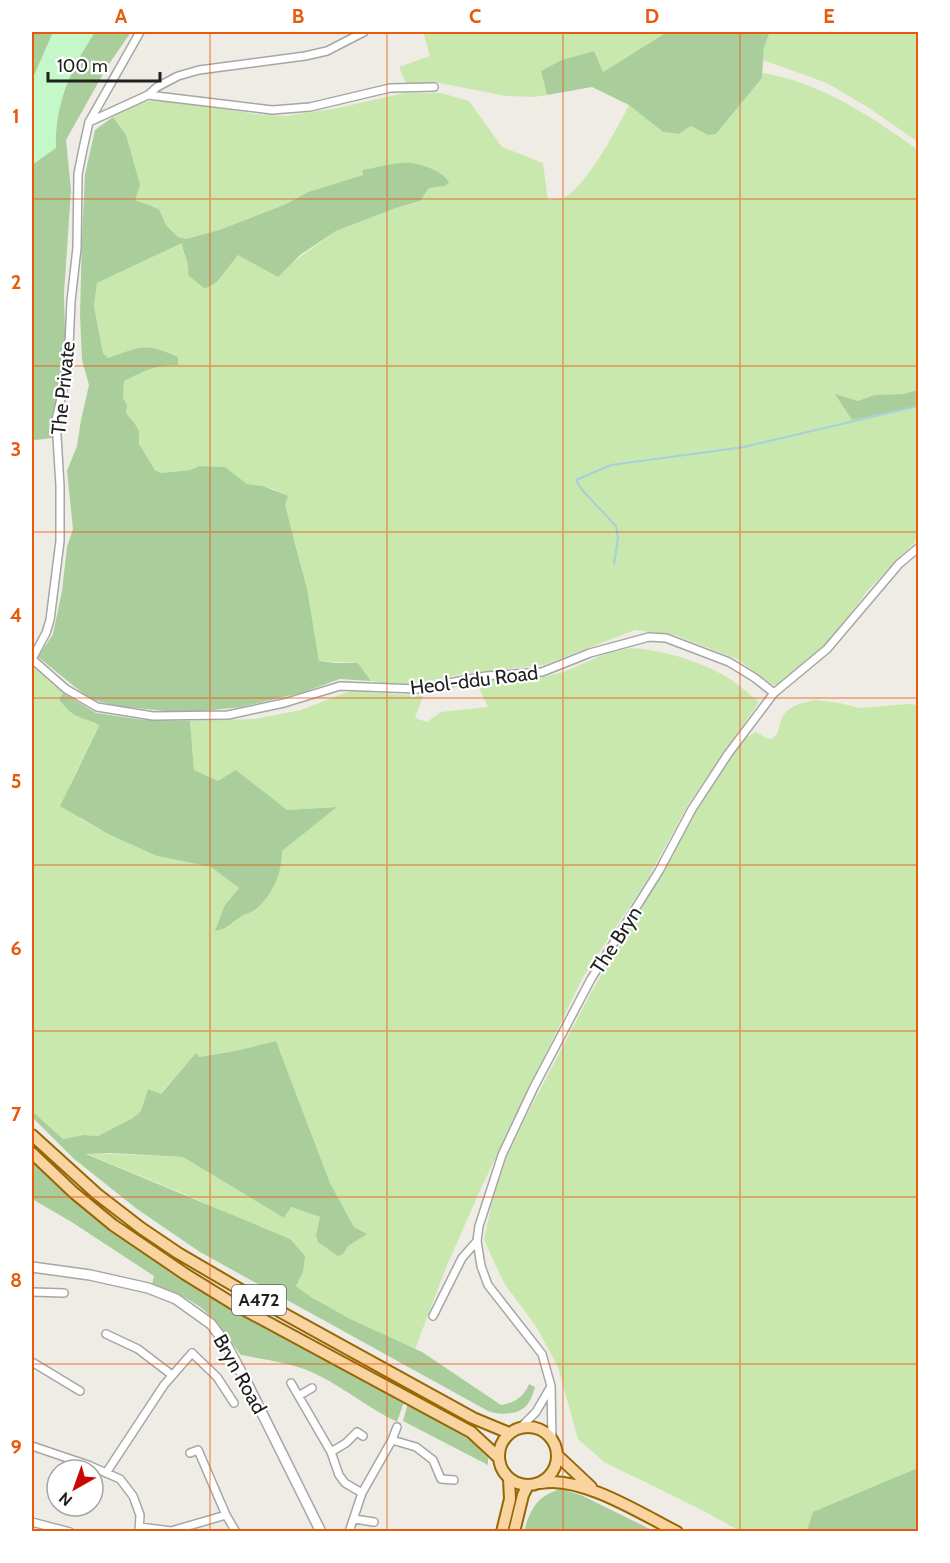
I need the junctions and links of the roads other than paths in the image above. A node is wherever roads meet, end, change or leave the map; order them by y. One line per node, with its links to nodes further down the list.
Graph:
1 (140, 32): 5 (street, The Private)
2 (365, 32): 4 (street)
3 (434, 87): 4 (street)
4 (148, 95): 5 (street)
5 (89, 122): 7 (street, The Private)
6 (918, 548): 8 (street, The Bryn)
7 (32, 659): 8 (street, Heol-ddu Road)
8 (774, 693): 11 (street, The Bryn)
9 (32, 1135): 27 (main road, A472)
10 (32, 1154): 35 (main road, A472)
11 (477, 1241): 15 (street); 20 (street, The Bryn)
12 (32, 1267): 49 (street, Bryn Road)
13 (32, 1292): 14 (street)
14 (64, 1293)
15 (433, 1316)
16 (106, 1334): 18 (street)
17 (32, 1362): 22 (street)
18 (172, 1375): 24 (street); 36 (street)
19 (291, 1383): 23 (street)
20 (551, 1386): 26 (street); 29 (street, The Bryn)
21 (312, 1388): 23 (street)
22 (80, 1391)
23 (300, 1395): 32 (street)
24 (234, 1403)
25 (397, 1427): 30 (street)
26 (521, 1427): 27 (main road); 29 (main road)
27 (509, 1433): 35 (main road)
28 (363, 1436): 32 (street)
29 (552, 1438): 34 (main road)
30 (392, 1440): 38 (street); 40 (street)
31 (32, 1446): 36 (street)
32 (331, 1452): 40 (street)
33 (190, 1453): 42 (street)
34 (558, 1456): 39 (main road); 41 (main road)
35 (498, 1457): 37 (main road)
36 (106, 1473): 46 (street)
37 (509, 1479): 39 (main road); 51 (main road)
38 (454, 1480)
39 (533, 1484): 41 (main road); 52 (main road)
40 (362, 1493): 43 (street)
41 (598, 1493): 53 (main road)
42 (226, 1515): 46 (street); 48 (street)
43 (354, 1519): 45 (street); 50 (street)
44 (32, 1522): 47 (street)
45 (374, 1522)
46 (139, 1529)
47 (70, 1532)
48 (236, 1532)
49 (321, 1532)
50 (349, 1532)
51 (502, 1532)
52 (514, 1532)
53 (677, 1532)

